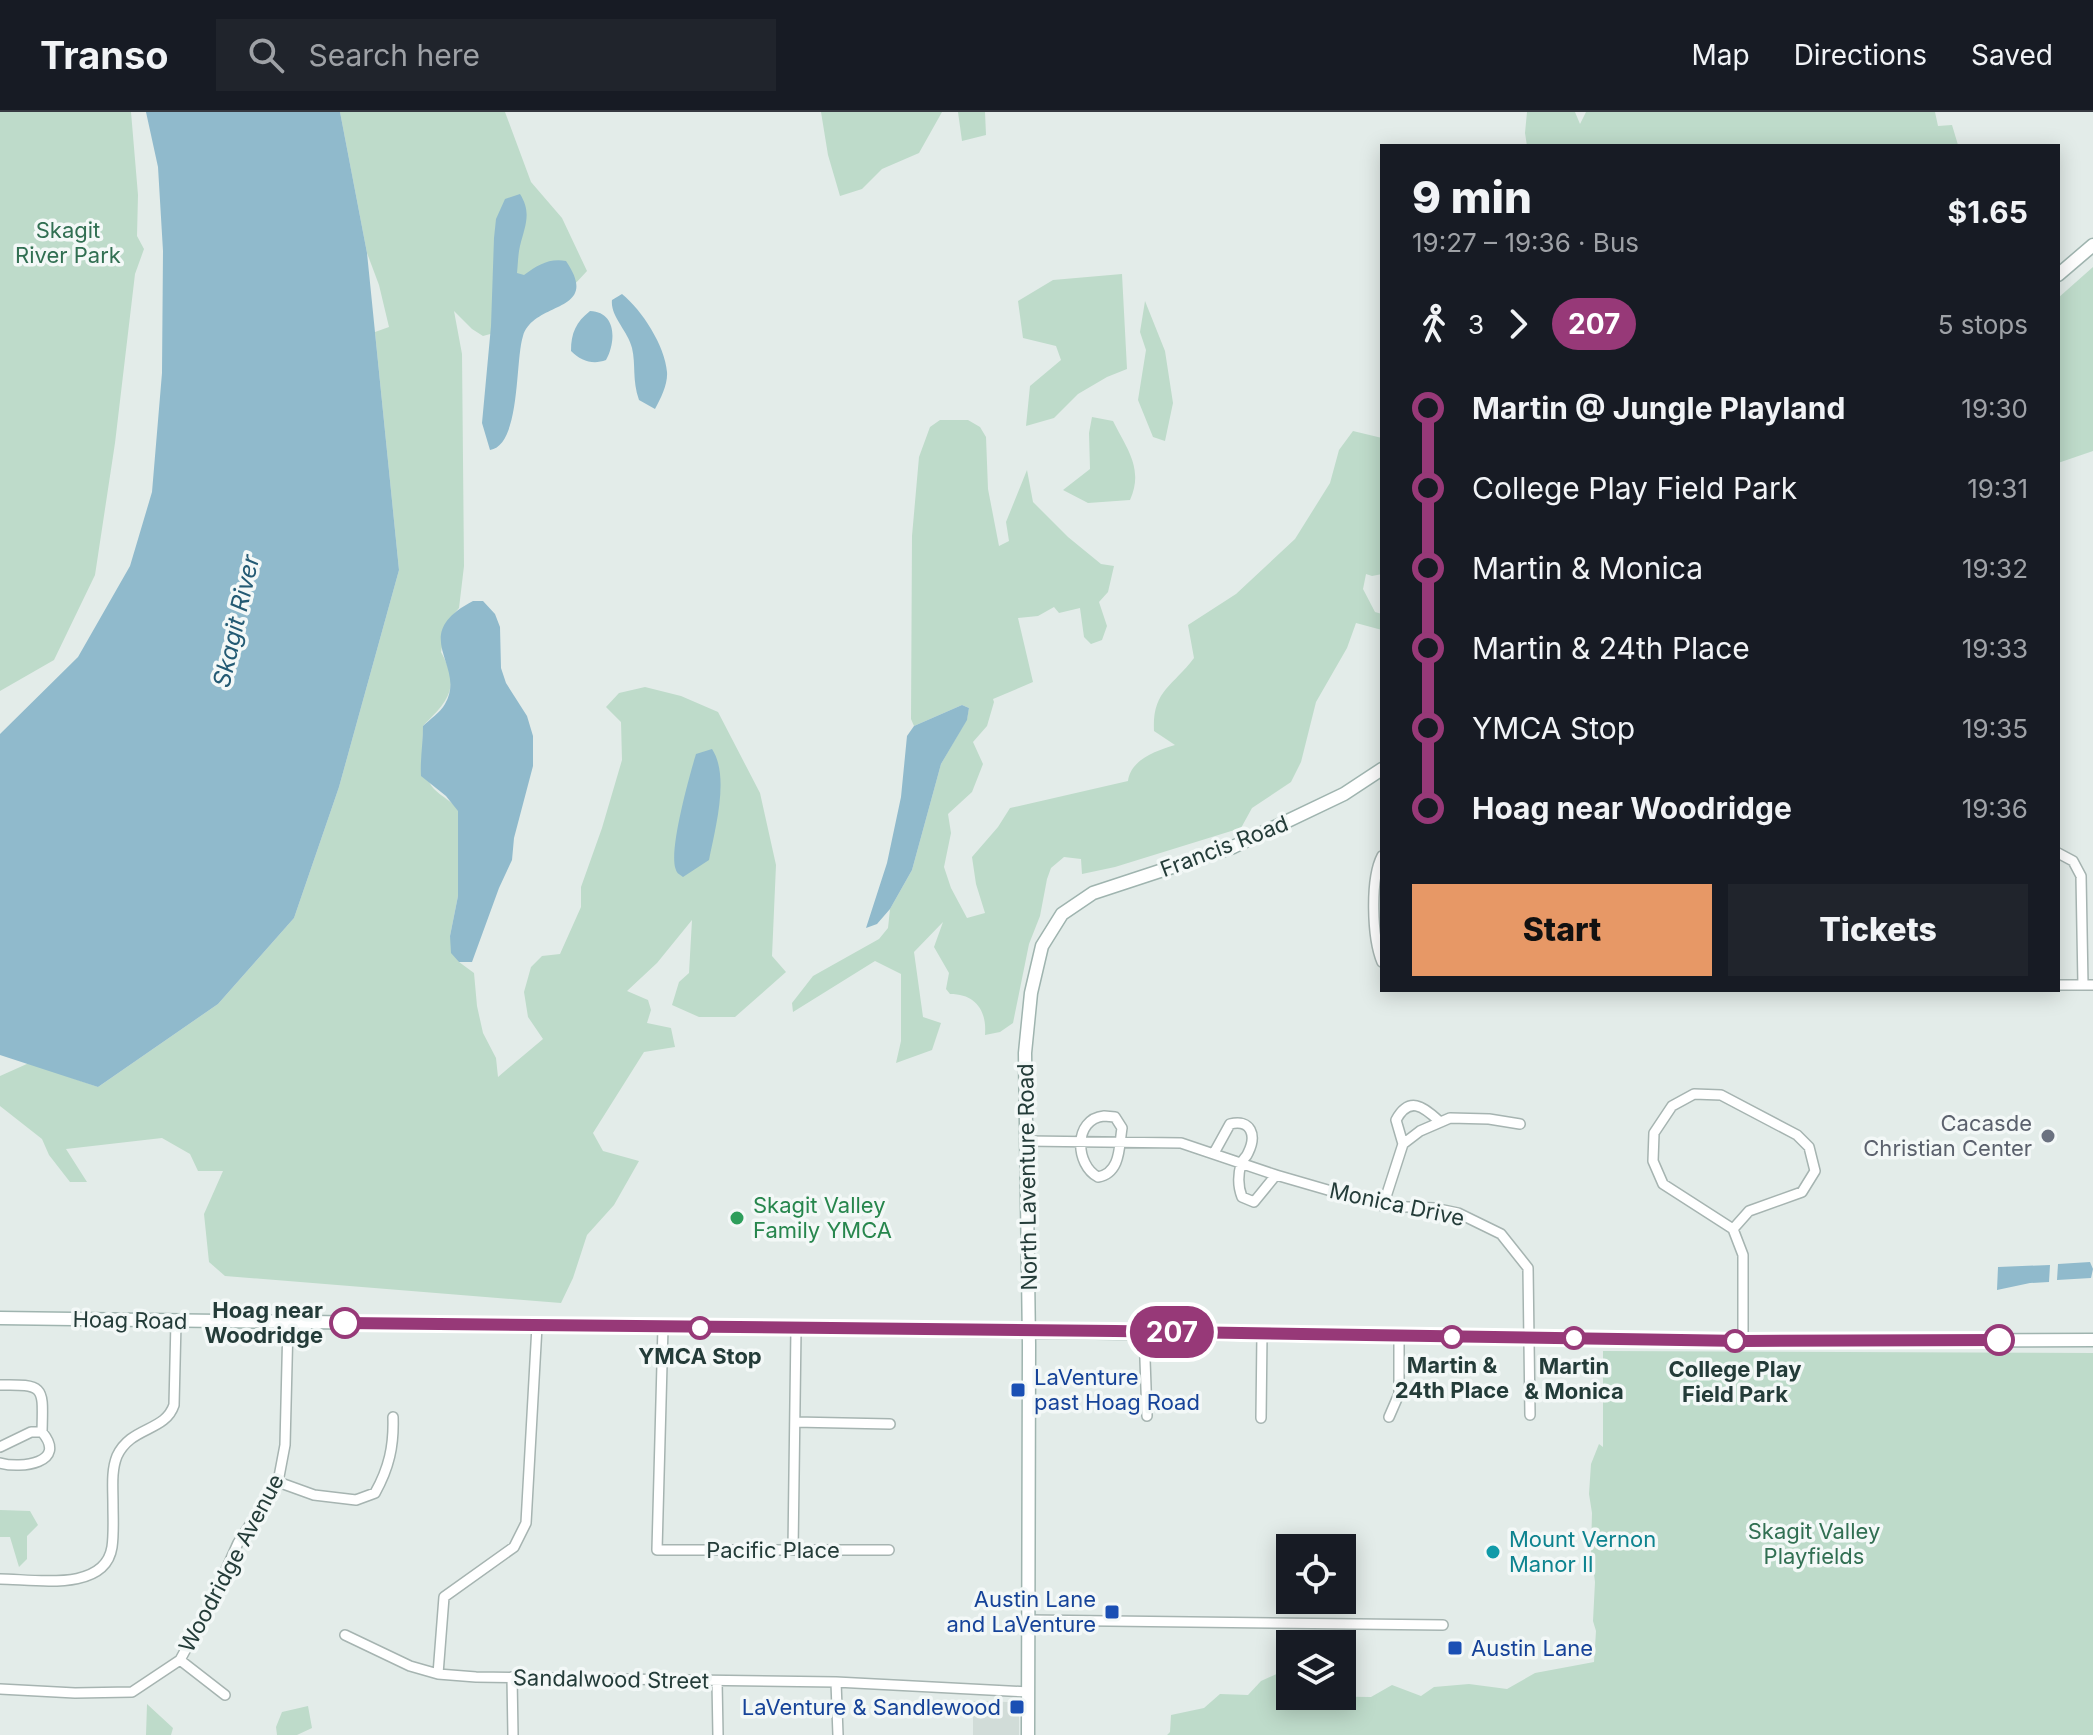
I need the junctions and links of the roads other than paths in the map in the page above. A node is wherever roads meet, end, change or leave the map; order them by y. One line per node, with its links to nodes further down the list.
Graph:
1 (2093, 245): 2 (street)
2 (2060, 273)
3 (1380, 770): 6 (street, Francis Road)
4 (2060, 854): 9 (street)
5 (1380, 861): 7 (street)
6 (1062, 914): 12 (street, North Laventure Road)
7 (1380, 956)
8 (2060, 985): 9 (street)
9 (2088, 985)
10 (1439, 1121): 11 (street); 15 (street); 15 (street)
11 (1520, 1124)
12 (1026, 1141): 13 (street, Monica Drive); 27 (street, North Laventure Road)
13 (1081, 1141): 14 (street, Monica Drive); 14 (street); 14 (street)
14 (1120, 1142): 16 (street, Monica Drive)
15 (1403, 1144): 19 (street)
16 (1214, 1153): 17 (street, Monica Drive); 17 (street)
17 (1242, 1163): 18 (street, Monica Drive); 18 (street)
18 (1276, 1175): 19 (street, Monica Drive)
19 (1383, 1206): 31 (street, Monica Drive)
20 (1733, 1229): 20 (street); 33 (street)
21 (0, 1318): 22 (street, Hoag Road)
22 (176, 1322): 23 (street, Hoag Road); 48 (street)
23 (288, 1323): 24 (street, Hoag Road); 45 (street, Woodridge Avenue)
24 (537, 1326): 25 (street, Hoag Road); 53 (street)
25 (663, 1327): 26 (street, Hoag Road); 46 (street, Pacific Place)
26 (796, 1329): 27 (street, Hoag Road); 40 (street)
27 (1029, 1331): 28 (street, Hoag Road); 49 (street, North Laventure Road)
28 (1144, 1331): 29 (street, Hoag Road); 36 (street)
29 (1262, 1334): 30 (street, Hoag Road); 39 (street)
30 (1399, 1336): 31 (street, Hoag Road); 38 (street)
31 (1530, 1337): 33 (street, Hoag Road); 35 (street, Monica Drive)
32 (2093, 1340): 33 (street, Hoag Road)
33 (1743, 1341)
34 (0, 1385): 42 (street)
35 (1530, 1415)
36 (1147, 1416)
37 (393, 1417): 45 (street)
38 (1389, 1417)
39 (1261, 1418)
40 (795, 1422): 41 (street); 46 (street)
41 (890, 1424)
42 (42, 1432): 43 (street); 44 (street)
43 (0, 1447)
44 (0, 1463)
45 (278, 1482): 52 (street, Woodridge Avenue)
46 (793, 1550): 47 (street, Pacific Place)
47 (889, 1550)
48 (0, 1579)
49 (1028, 1620): 50 (street); 58 (street, North Laventure Road)
50 (1443, 1625)
51 (345, 1635): 53 (street, Sandalwood Street)
52 (180, 1660): 57 (street, Woodridge Avenue); 59 (street, Woodridge Avenue)
53 (438, 1674): 54 (street, Sandalwood Street)
54 (512, 1677): 55 (street, Sandalwood Street); 60 (street)
55 (717, 1681): 56 (street, Sandalwood Street); 61 (street)
56 (836, 1682): 58 (street, Sandalwood Street); 62 (street)
57 (0, 1689)
58 (1028, 1692): 63 (street, North Laventure Road)
59 (225, 1695)
60 (513, 1735)
61 (718, 1735)
62 (838, 1735)
63 (1028, 1735)

